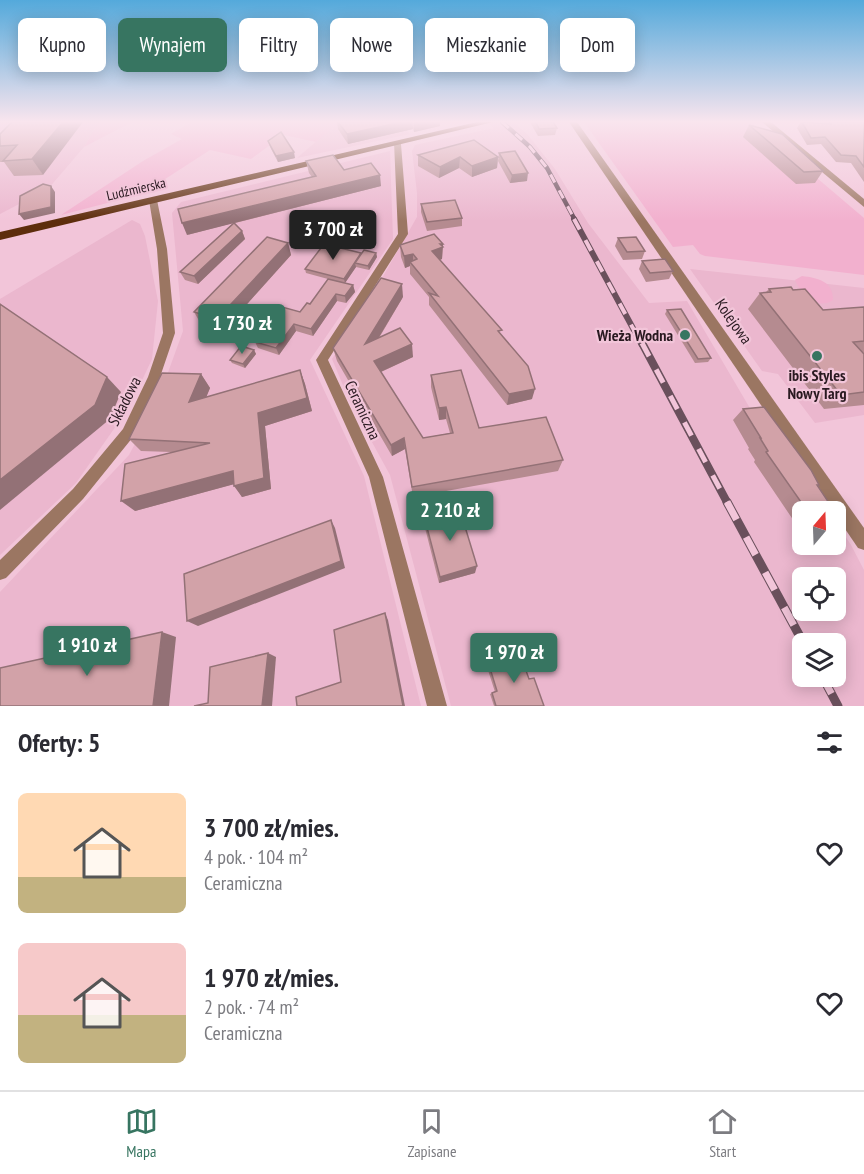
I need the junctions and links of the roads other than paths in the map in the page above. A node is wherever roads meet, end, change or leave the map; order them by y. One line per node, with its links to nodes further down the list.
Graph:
1 (349, 155): 5 (main road, Ludźmierska)
2 (398, 155): 10 (street, Ceramiczna)
3 (596, 155): 8 (street, Kolejowa)
4 (805, 155): 6 (street)
5 (153, 200): 7 (main road, Ludźmierska); 9 (street, Składowa)
6 (864, 204)
7 (0, 236)
8 (864, 542)
9 (0, 572)
10 (436, 706)

